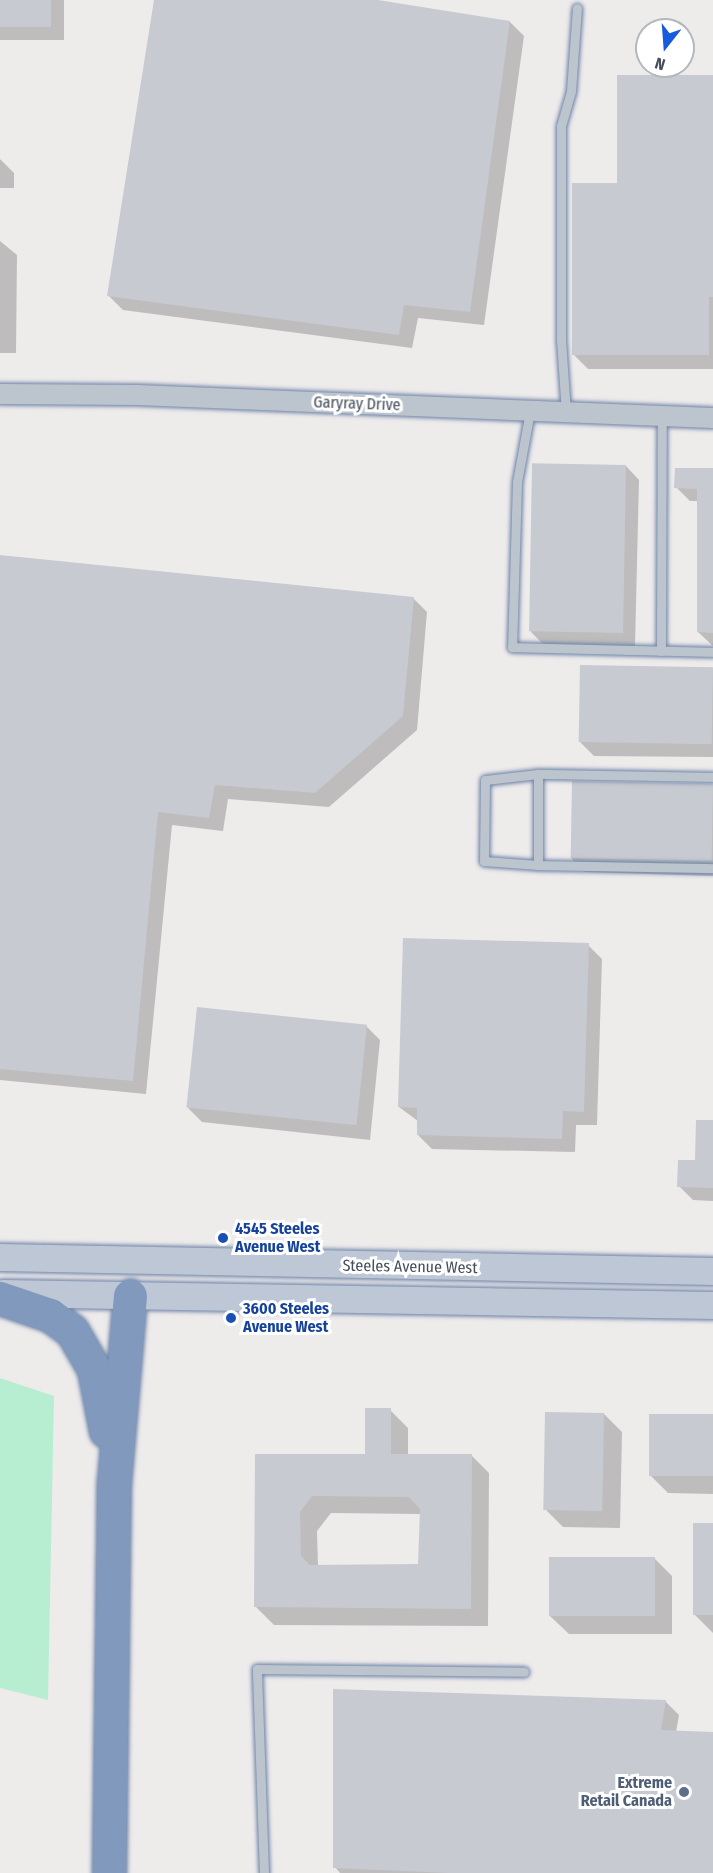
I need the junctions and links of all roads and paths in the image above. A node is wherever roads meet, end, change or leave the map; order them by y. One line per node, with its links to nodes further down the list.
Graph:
1 (577, 8): 4 (lane)
2 (0, 394): 3 (street, Garyray Drive)
3 (530, 411): 4 (street, Garyray Drive); 7 (lane)
4 (566, 413): 5 (street, Garyray Drive)
5 (662, 416): 6 (street, Garyray Drive); 7 (lane)
6 (713, 418)
7 (661, 651): 8 (lane)
8 (713, 652)
9 (538, 774): 10 (lane); 11 (lane); 11 (lane)
10 (713, 777)
11 (538, 865): 12 (lane)
12 (713, 868)
13 (0, 1257): 14 (main road, Steeles Avenue West)
14 (135, 1261): 15 (main road, Steeles Avenue West); 17 (main road)
15 (713, 1271)
16 (0, 1296): 17 (main road); 19 (highway)
17 (130, 1296): 18 (main road); 19 (highway)
18 (713, 1305)
19 (114, 1482): 21 (highway)
20 (524, 1672): 22 (lane)
21 (109, 1873)
22 (264, 1873)

